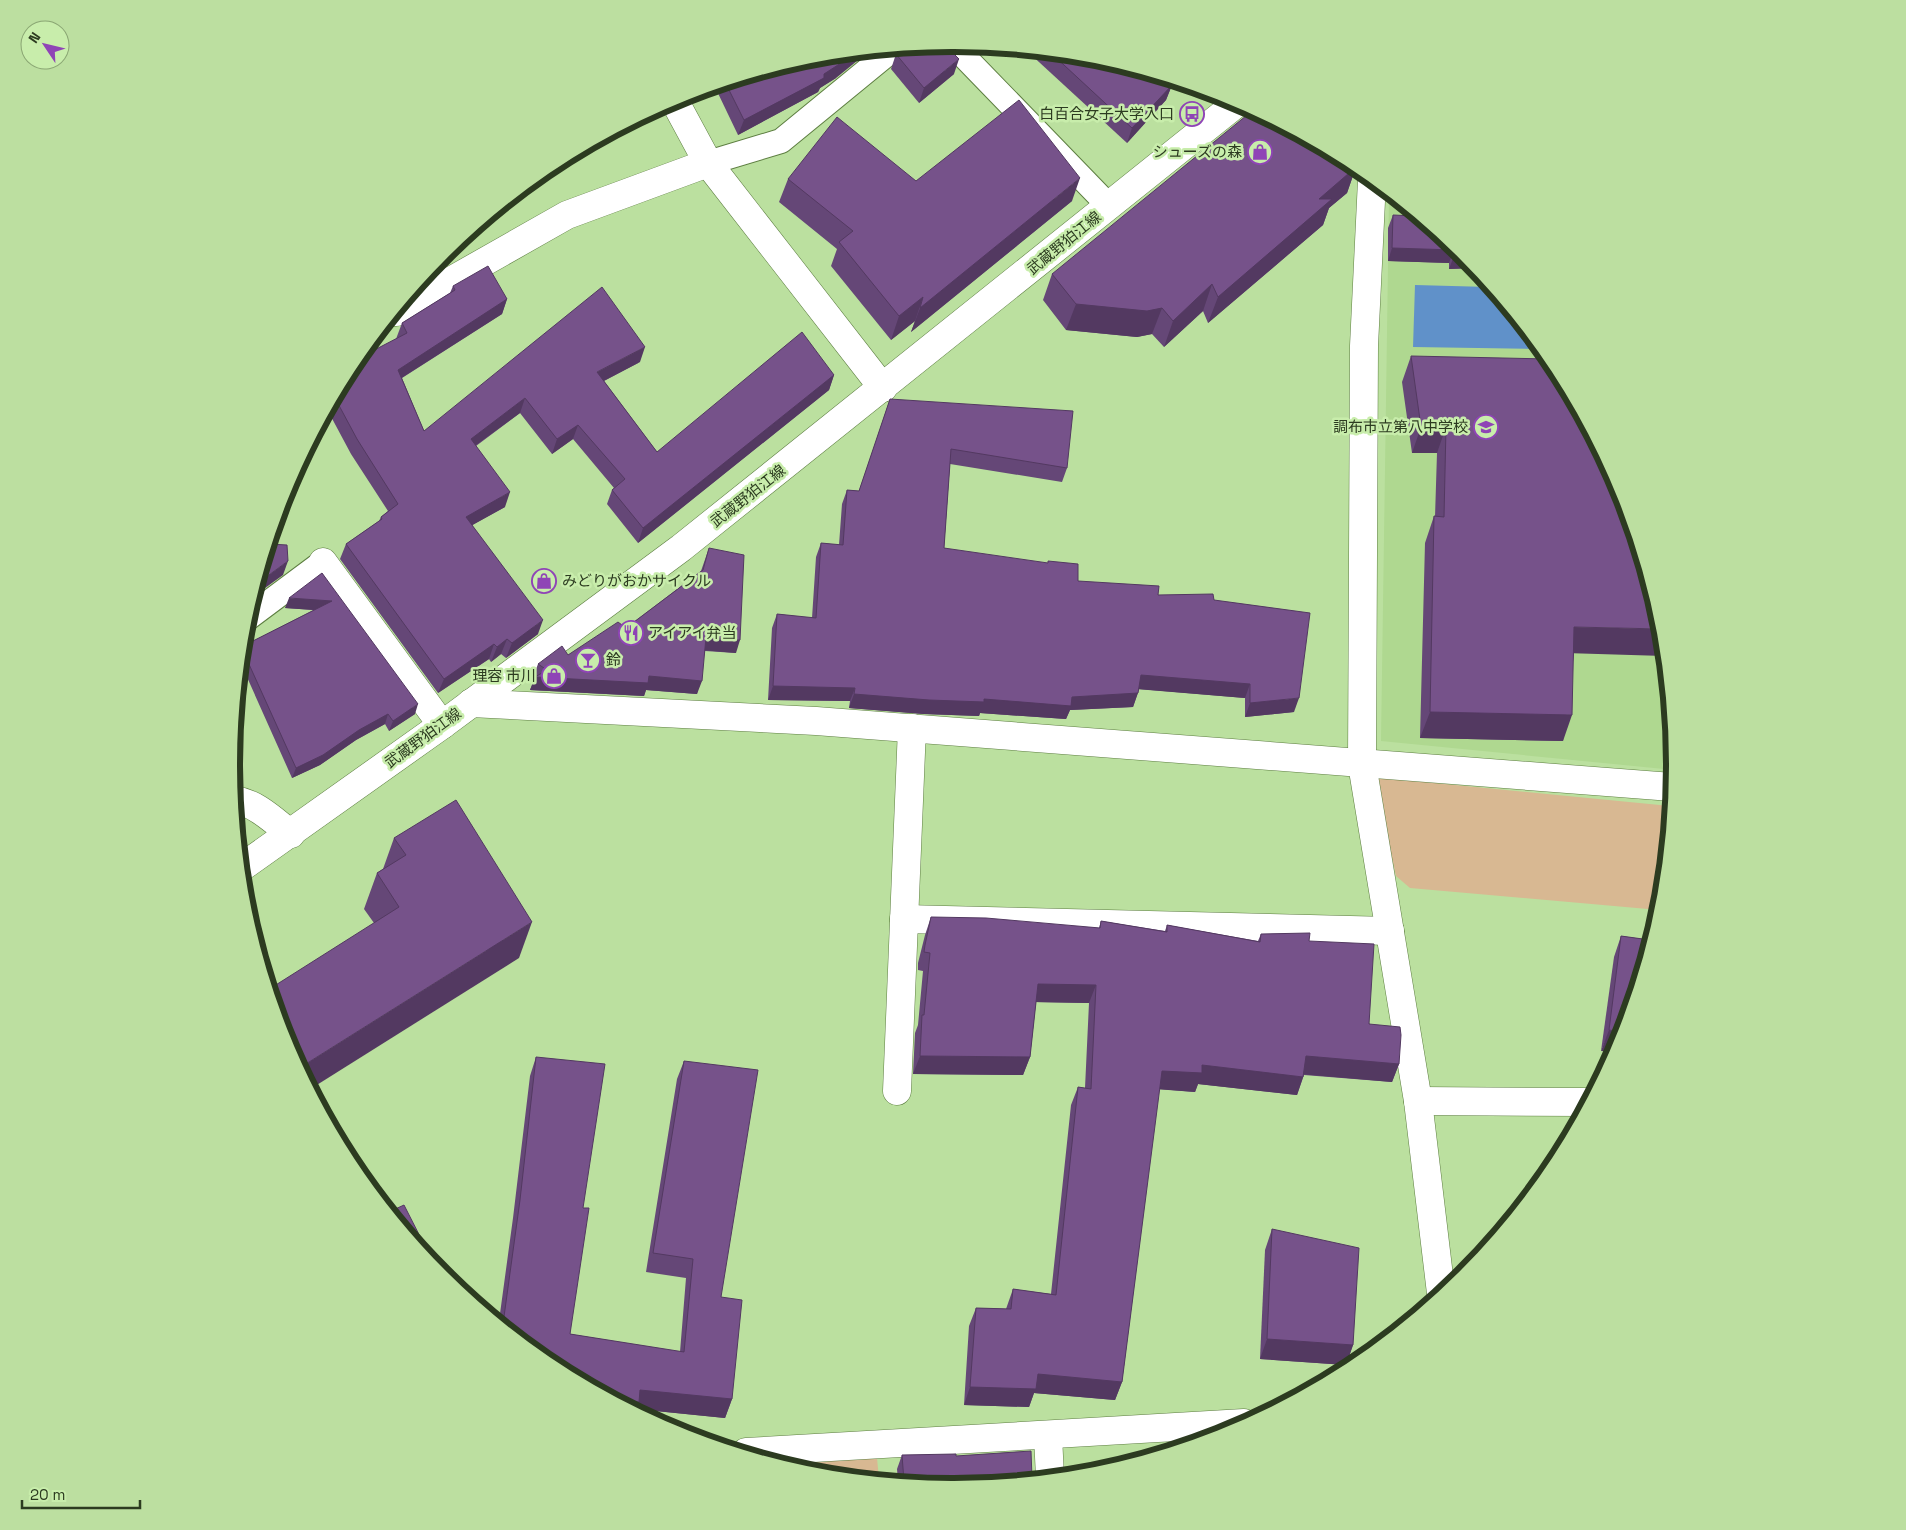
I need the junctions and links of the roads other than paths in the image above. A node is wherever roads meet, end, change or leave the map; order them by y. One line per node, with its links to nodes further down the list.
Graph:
1 (960, 52): 7 (lane)
2 (884, 56): 5 (lane)
3 (678, 108): 5 (street)
4 (1230, 109): 7 (street, 武蔵野狛江線)
5 (708, 163): 8 (street); 9 (street)
6 (1372, 189): 15 (street)
7 (1109, 206): 9 (street, 武蔵野狛江線)
8 (409, 304)
9 (883, 388): 12 (street, 武蔵野狛江線)
10 (323, 562): 11 (lane); 13 (street)
11 (258, 611)
12 (472, 703): 13 (street, 武蔵野狛江線); 14 (street)
13 (442, 725): 18 (street, 武蔵野狛江線)
14 (912, 728): 15 (street); 20 (street)
15 (1362, 764): 16 (street); 21 (street)
16 (1665, 786)
17 (242, 801): 18 (street)
18 (291, 834): 19 (street, 武蔵野狛江線)
19 (248, 862)
20 (904, 919): 21 (street); 22 (street)
21 (1390, 932): 23 (street)
22 (897, 1091)
23 (1418, 1101): 24 (street); 25 (street)
24 (1580, 1102)
25 (1440, 1285)
26 (1222, 1424): 27 (street)
27 (1048, 1436): 28 (street); 29 (street)
28 (763, 1451)
29 (1050, 1470)

